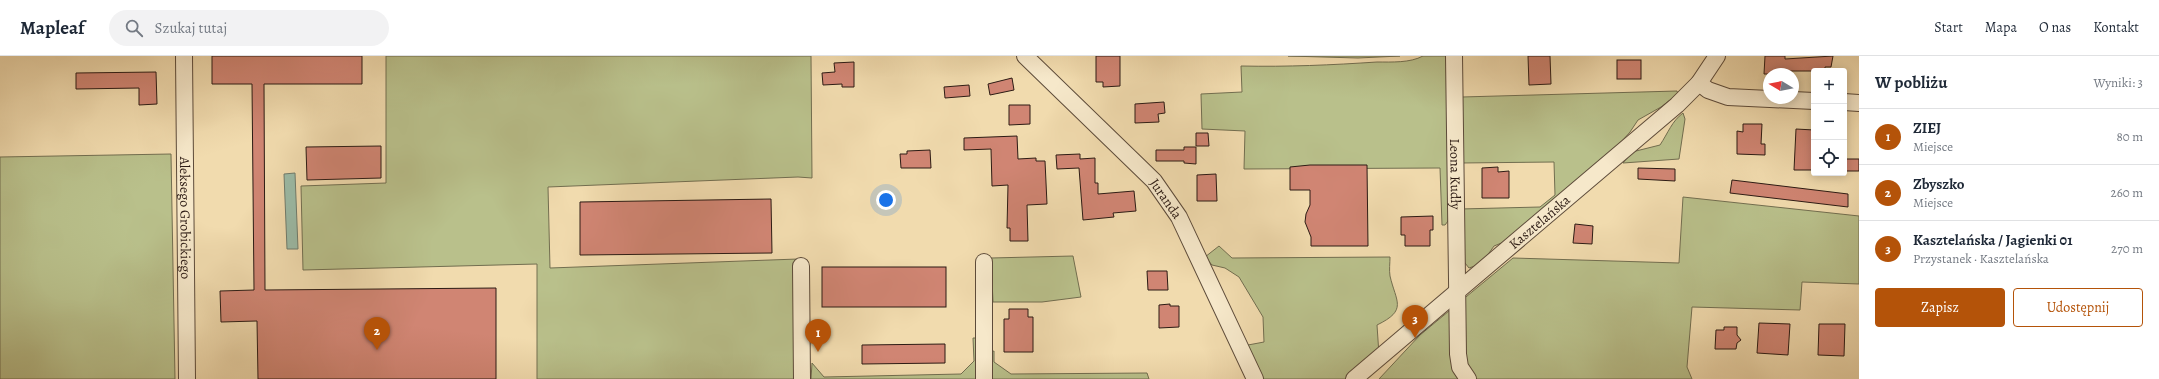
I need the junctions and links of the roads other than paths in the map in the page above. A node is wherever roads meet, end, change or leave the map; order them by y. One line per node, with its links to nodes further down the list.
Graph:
1 (184, 56): 12 (street, Aleksego Grobickiego)
2 (1025, 56): 15 (street, Juranda)
3 (1454, 56): 11 (street, Leona Kudły)
4 (1717, 56): 5 (street, Kasztelańska)
5 (1699, 83): 6 (street); 11 (street, Kasztelańska)
6 (1811, 101)
7 (1847, 102): 8 (street)
8 (1859, 103)
9 (984, 262): 14 (street)
10 (801, 266): 13 (street)
11 (1457, 292): 16 (street, Kasztelańska); 17 (street, Leona Kudły)
12 (187, 379)
13 (802, 379)
14 (984, 379)
15 (1255, 379)
16 (1354, 379)
17 (1468, 379)

